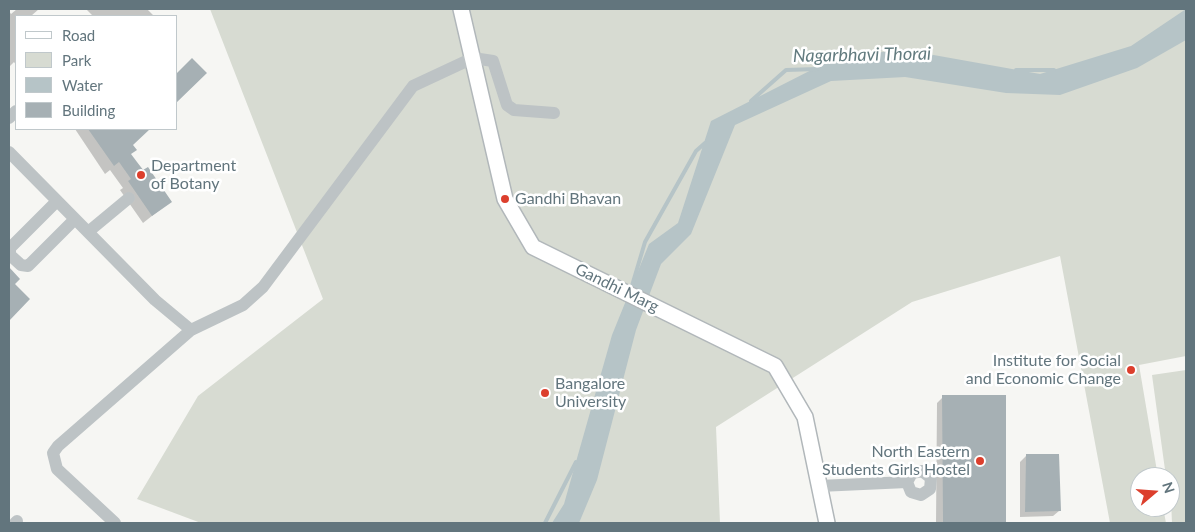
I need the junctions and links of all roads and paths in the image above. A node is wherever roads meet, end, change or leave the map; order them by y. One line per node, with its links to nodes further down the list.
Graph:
1 (461, 9): 2 (main road, Gandhi Marg)
2 (473, 58): 3 (lane); 9 (lane); 11 (main road, Gandhi Marg)
3 (554, 113)
4 (9, 152): 6 (lane)
5 (129, 198): 8 (lane)
6 (57, 201): 7 (lane); 7 (lane)
7 (75, 219): 8 (lane)
8 (88, 232): 9 (lane)
9 (191, 330): 12 (lane)
10 (907, 482): 11 (lane)
11 (819, 486): 13 (main road, Gandhi Marg)
12 (115, 523)
13 (827, 523)

